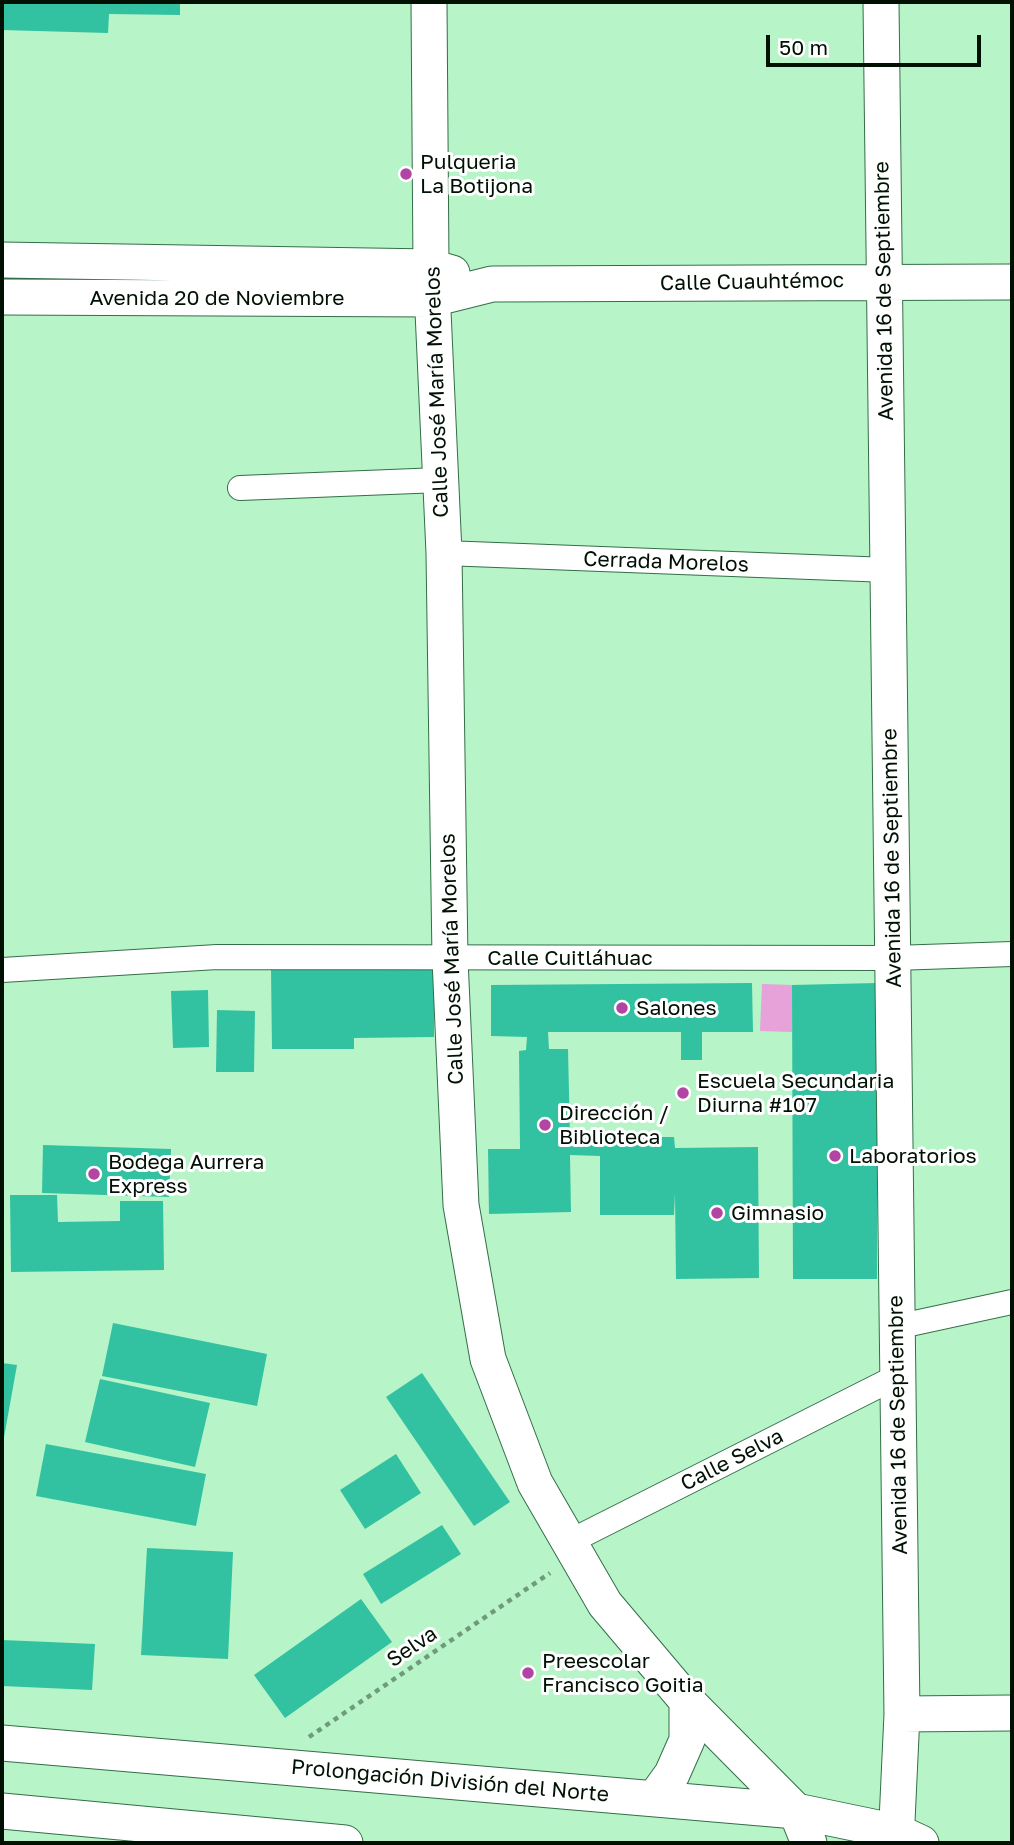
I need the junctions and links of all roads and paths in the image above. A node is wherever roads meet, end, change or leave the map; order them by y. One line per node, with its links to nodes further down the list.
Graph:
1 (429, 2): 6 (street, Calle José María Morelos)
2 (881, 2): 4 (street, Avenida 16 de Septiembre)
3 (2, 260): 6 (street, Avenida 20 de Noviembre)
4 (883, 281): 5 (street, Calle Cuauhtémoc); 6 (street, Calle Cuauhtémoc); 11 (street, Avenida 16 de Septiembre)
5 (1012, 282)
6 (432, 283): 7 (street, Avenida 20 de Noviembre); 8 (street, Calle José María Morelos)
7 (2, 297)
8 (440, 480): 9 (street); 10 (street, Calle José María Morelos)
9 (240, 488)
10 (444, 553): 11 (street, Cerrada Morelos); 14 (street, Calle José María Morelos)
11 (889, 570): 13 (street, Avenida 16 de Septiembre)
12 (1012, 954): 13 (street, Calle Cuitláhuac)
13 (894, 958): 14 (street, Calle Cuitláhuac); 17 (street, Avenida 16 de Septiembre)
14 (450, 959): 15 (street, Calle Cuitláhuac); 19 (street, Calle José María Morelos)
15 (2, 970)
16 (1012, 1302): 17 (street)
17 (896, 1326): 18 (street, Avenida 16 de Septiembre)
18 (896, 1377): 19 (street, Calle Selva); 22 (street, Avenida 16 de Septiembre)
19 (571, 1549): 20 (street, Calle José María Morelos); 24 (path, Selva)
20 (687, 1702): 25 (street); 27 (street, Calle José María Morelos)
21 (1012, 1713): 22 (street)
22 (902, 1714): 28 (street, Avenida 16 de Septiembre)
23 (2, 1743): 24 (street, Prolongación División del Norte)
24 (267, 1766): 25 (street, Prolongación División del Norte)
25 (654, 1799): 27 (street, Prolongación División del Norte)
26 (2, 1811): 29 (street)
27 (796, 1811): 28 (street, Prolongación División del Norte); 30 (street)
28 (904, 1840)
29 (345, 1843)
30 (809, 1843)

